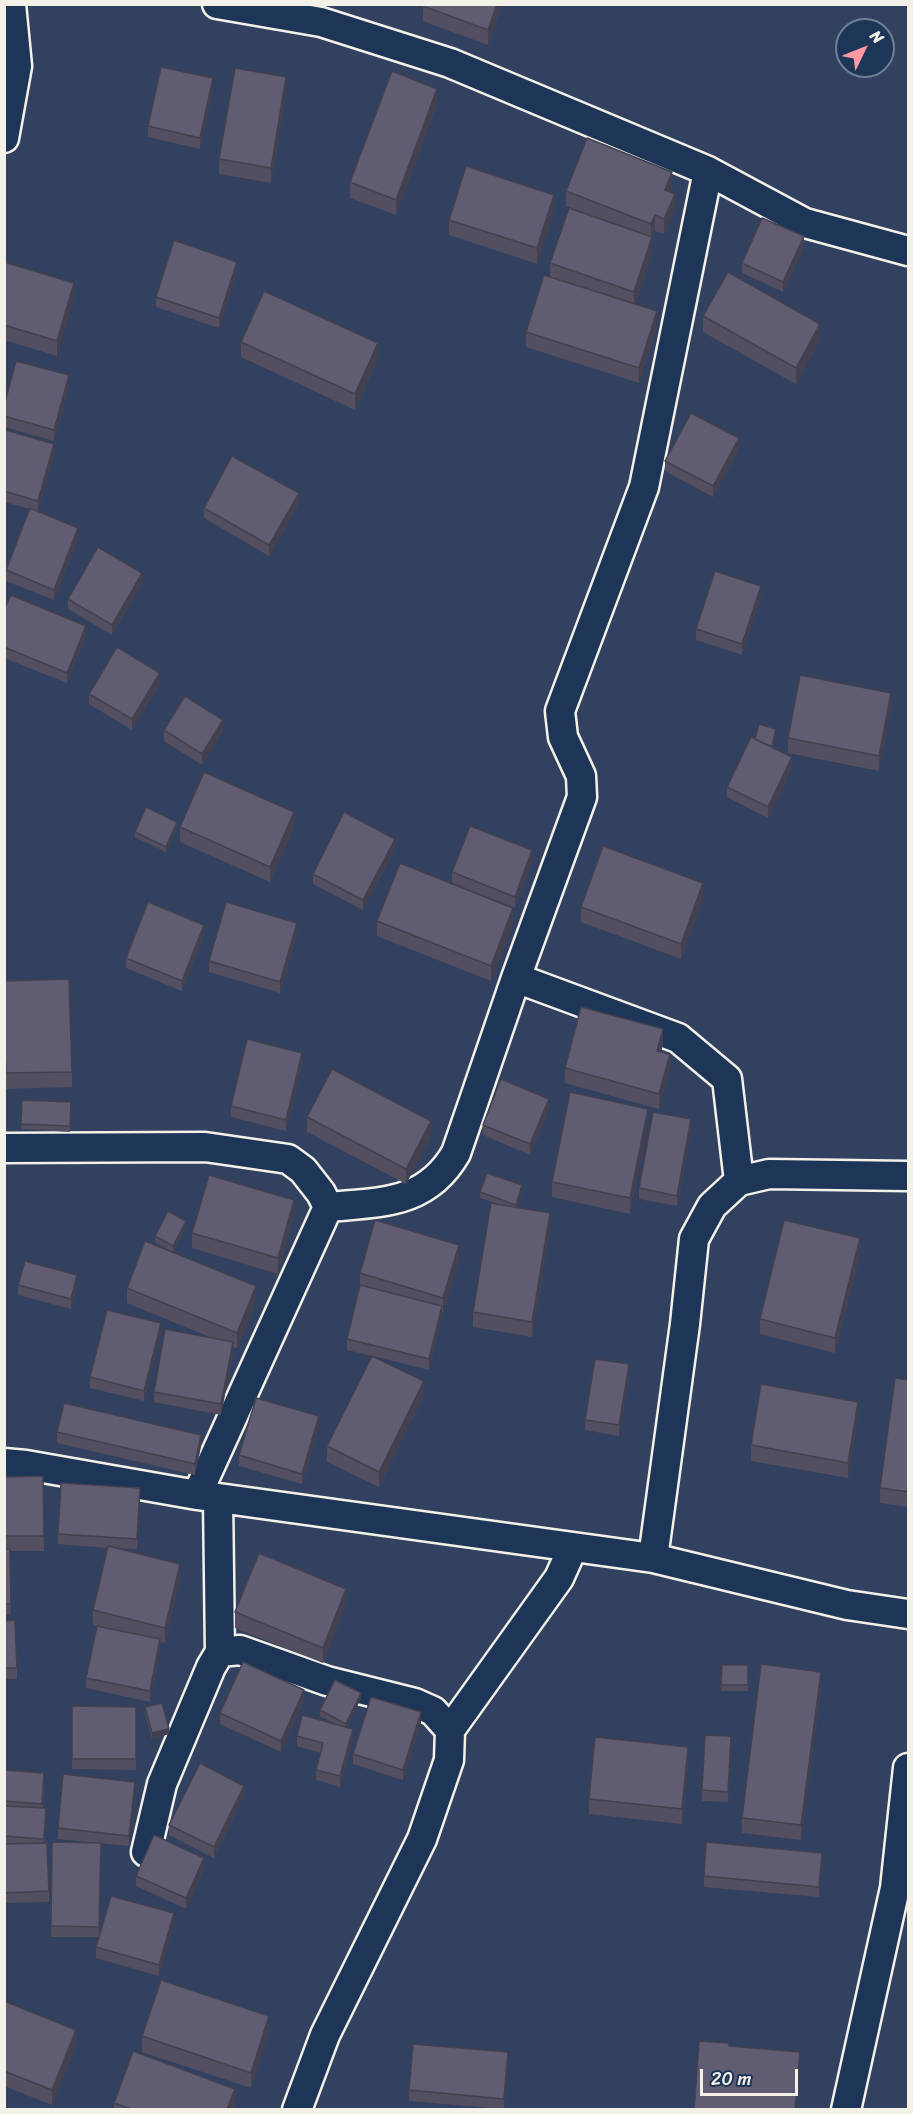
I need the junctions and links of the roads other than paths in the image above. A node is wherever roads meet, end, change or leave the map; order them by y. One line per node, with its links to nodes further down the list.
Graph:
1 (11, 4): 3 (street)
2 (217, 4): 4 (street)
3 (4, 138)
4 (708, 171): 5 (street); 6 (street)
5 (909, 251)
6 (516, 978): 9 (street); 10 (street)
7 (4, 1148): 10 (street)
8 (909, 1176): 9 (street)
9 (739, 1181): 14 (street)
10 (327, 1207): 12 (street)
11 (4, 1463): 12 (street)
12 (207, 1497): 13 (street); 16 (street)
13 (573, 1547): 14 (street); 17 (street)
14 (653, 1558): 15 (street)
15 (909, 1614)
16 (220, 1652): 17 (street); 19 (street)
17 (450, 1730): 20 (street)
18 (909, 1768): 21 (street)
19 (146, 1852)
20 (297, 2109)
21 (846, 2109)

